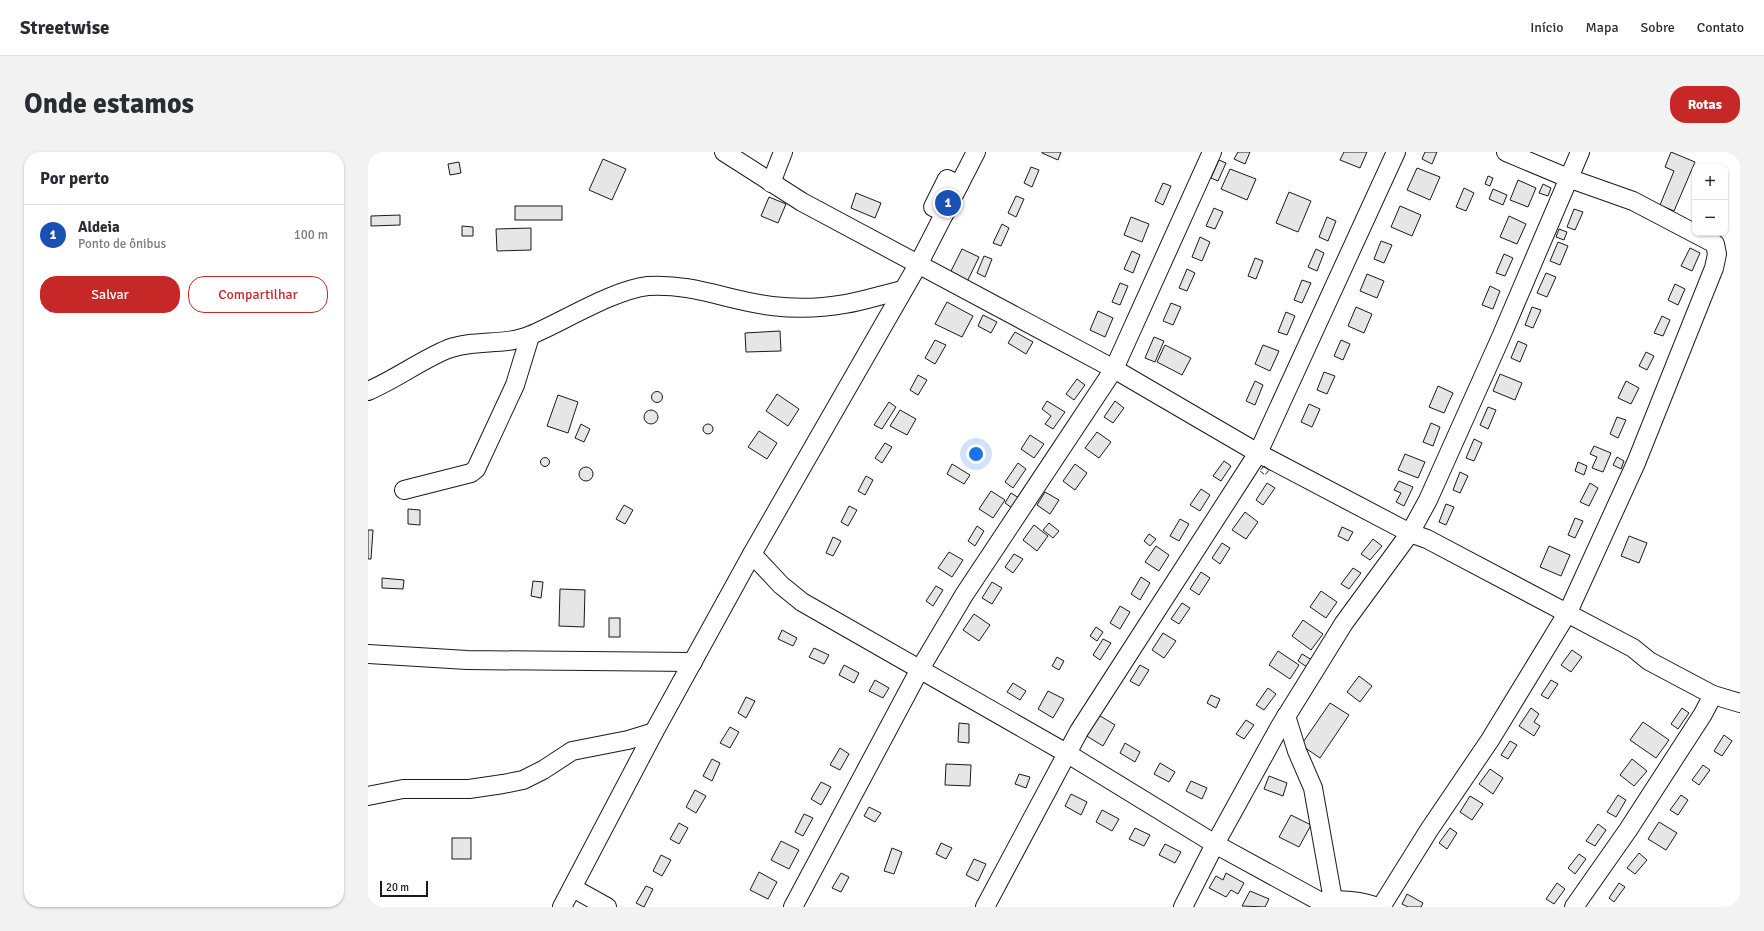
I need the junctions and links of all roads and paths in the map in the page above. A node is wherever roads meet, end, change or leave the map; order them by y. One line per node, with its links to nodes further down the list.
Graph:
1 (724, 152): 9 (street)
2 (783, 152): 9 (street)
3 (976, 152): 10 (street)
4 (1212, 152): 13 (street)
5 (1396, 152): 15 (street)
6 (1506, 152): 8 (street)
7 (1580, 152): 8 (street)
8 (1568, 178): 17 (street); 19 (street)
9 (771, 183): 10 (street)
10 (919, 263): 11 (street); 13 (street)
11 (903, 290): 12 (street); 18 (street)
12 (530, 336): 14 (street); 16 (street)
13 (1114, 369): 15 (street); 22 (street)
14 (368, 391)
15 (1258, 453): 17 (street); 27 (street)
16 (404, 490)
17 (1410, 533): 19 (street); 25 (street)
18 (752, 554): 21 (street); 22 (street)
19 (1568, 612): 23 (street); 37 (street)
20 (368, 654): 21 (street)
21 (693, 662): 26 (street)
22 (920, 669): 27 (street); 34 (street)
23 (1713, 695): 24 (street); 38 (street)
24 (1740, 703)
25 (1286, 716): 29 (street); 31 (street)
26 (654, 732): 28 (street); 30 (street)
27 (1068, 754): 29 (street); 35 (street)
28 (368, 796)
29 (1215, 844): 31 (street); 36 (street)
30 (573, 888): 32 (street); 33 (street)
31 (1328, 903): 37 (street)
32 (562, 907)
33 (607, 907)
34 (793, 907)
35 (985, 907)
36 (1183, 907)
37 (1379, 907)
38 (1574, 907)

